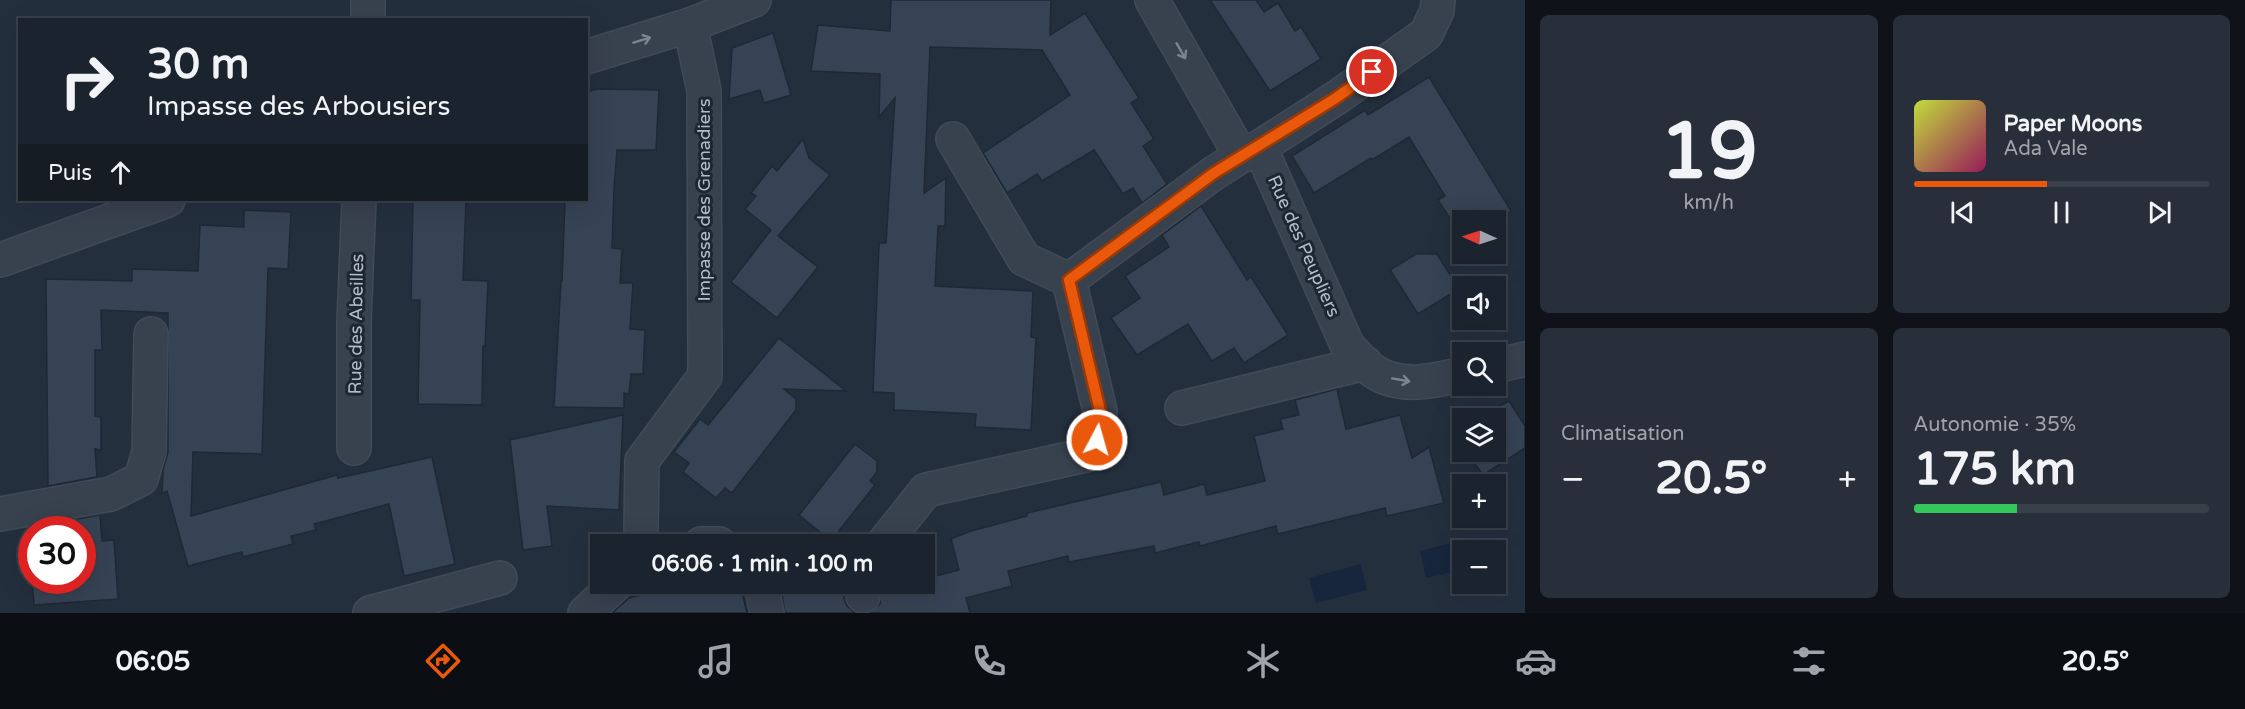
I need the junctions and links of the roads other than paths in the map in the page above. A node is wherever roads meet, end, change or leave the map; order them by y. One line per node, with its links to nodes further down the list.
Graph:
1 (368, 0): 5 (street)
2 (754, 0): 6 (street)
3 (1152, 0): 9 (street, Rue des Peupliers, one-way to 9)
4 (1438, 0): 9 (street)
5 (368, 18)
6 (690, 25): 7 (street, one-way to 6); 22 (street, Impasse des Grenadiers)
7 (588, 56)
8 (953, 139): 13 (street)
9 (1251, 151): 13 (street); 16 (street, Rue des Peupliers)
10 (165, 201): 12 (street)
11 (359, 201): 20 (street, Rue des Abeilles)
12 (0, 260)
13 (1069, 280): 23 (street)
14 (151, 334): 21 (street)
15 (1525, 359): 17 (street)
16 (1365, 363): 18 (street, Rue des Peupliers, one-way to 18); 19 (street)
17 (1506, 364)
18 (1452, 377)
19 (1182, 408)
20 (354, 448)
21 (0, 514)
22 (641, 529)
23 (892, 534)
24 (500, 578): 27 (street)
25 (605, 594): 28 (street)
26 (763, 594): 29 (street)
27 (370, 613)
28 (585, 613)
29 (767, 613)

